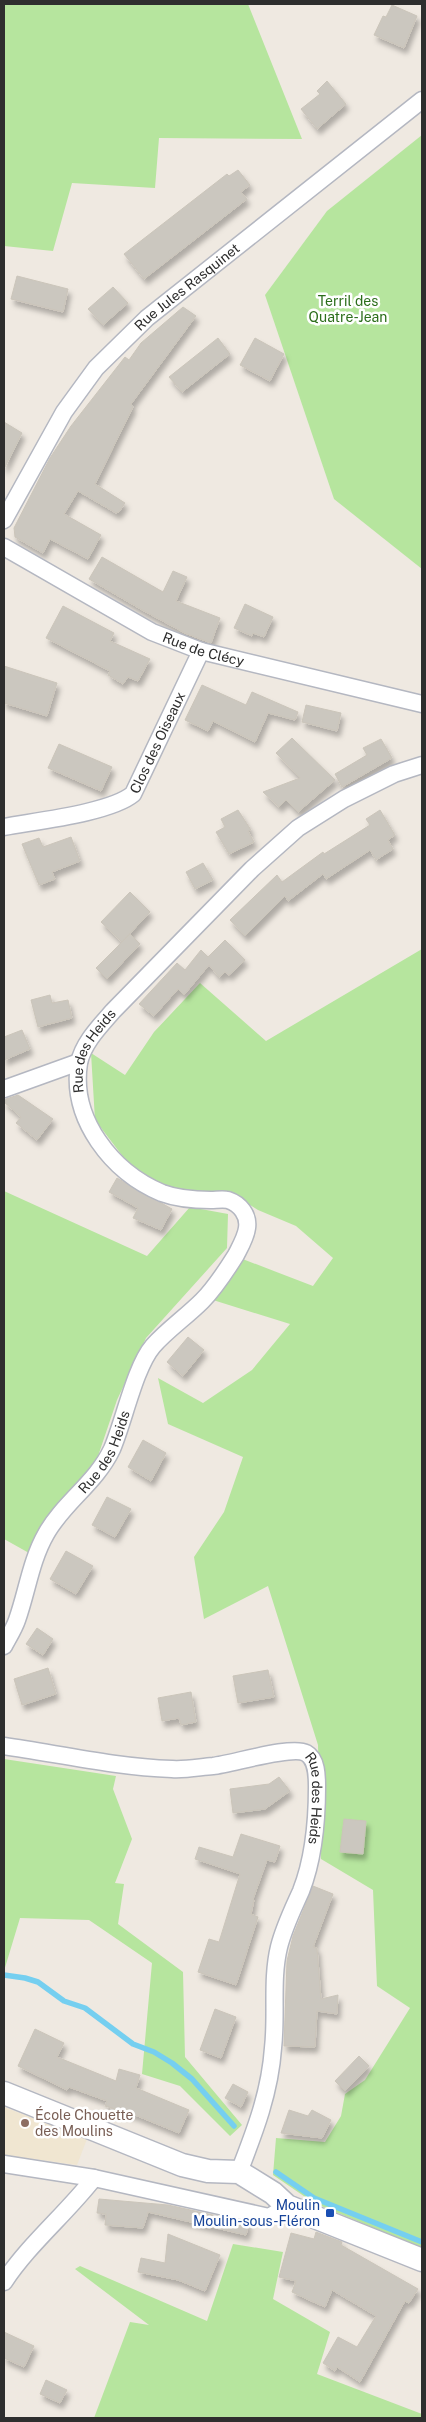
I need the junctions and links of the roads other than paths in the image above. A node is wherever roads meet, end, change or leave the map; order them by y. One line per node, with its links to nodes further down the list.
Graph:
1 (422, 100): 2 (street, Rue Jules Rasquinet)
2 (4, 520)
3 (4, 547): 4 (street, Rue de Clécy)
4 (201, 650): 5 (street, Rue de Clécy); 7 (street, Clos des Oiseaux)
5 (422, 704)
6 (422, 765): 8 (street, Rue des Heids)
7 (4, 827)
8 (80, 1062): 9 (street); 10 (street, Rue des Heids)
9 (4, 1089)
10 (4, 1646)
11 (4, 1746): 14 (street, Rue des Heids)
12 (4, 2093): 14 (street)
13 (4, 2164): 15 (street)
14 (239, 2172): 16 (street)
15 (94, 2178): 16 (street); 18 (street)
16 (287, 2206): 17 (street)
17 (422, 2260)
18 (4, 2282)

